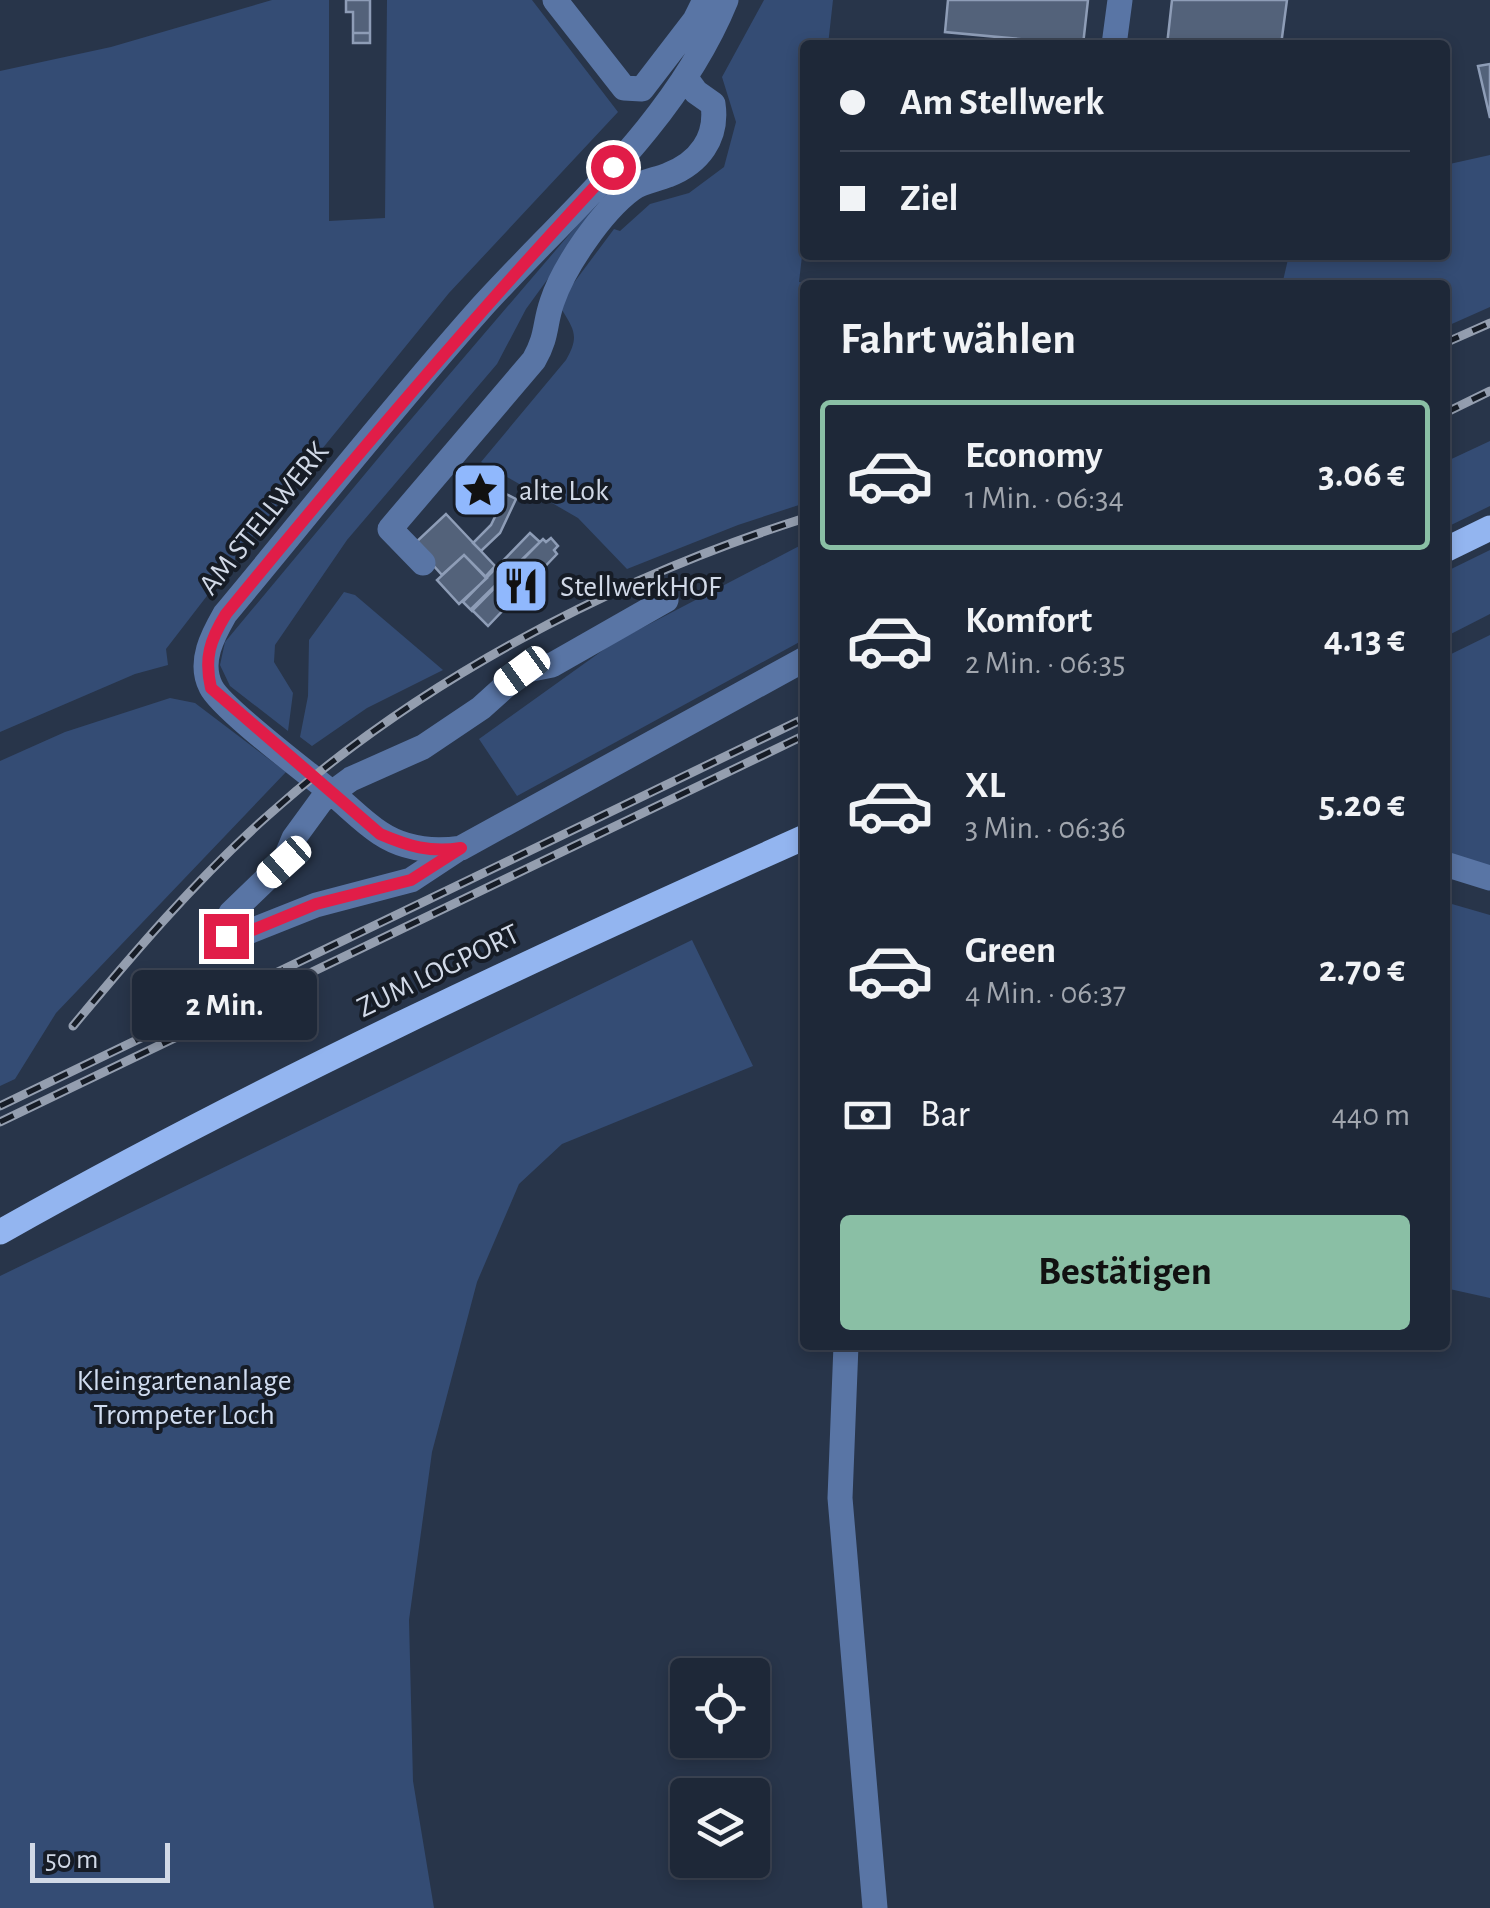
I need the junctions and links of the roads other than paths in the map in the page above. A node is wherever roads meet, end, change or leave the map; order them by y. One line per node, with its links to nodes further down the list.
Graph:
1 (555, 0): 2 (street)
2 (705, 0)
3 (726, 0): 6 (street, AM STELLWERK)
4 (1120, 0): 5 (street)
5 (1115, 40)
6 (686, 77): 9 (street); 13 (street, AM STELLWERK)
7 (1490, 528): 8 (main road)
8 (1450, 548)
9 (422, 563)
10 (666, 600): 13 (street)
11 (800, 662): 13 (street, AM STELLWERK)
12 (800, 839): 16 (main road, ZUM LOGPORT)
13 (461, 848)
14 (1450, 866): 15 (street)
15 (1490, 878)
16 (6, 1228)
17 (846, 1350): 18 (street)
18 (874, 1908)

